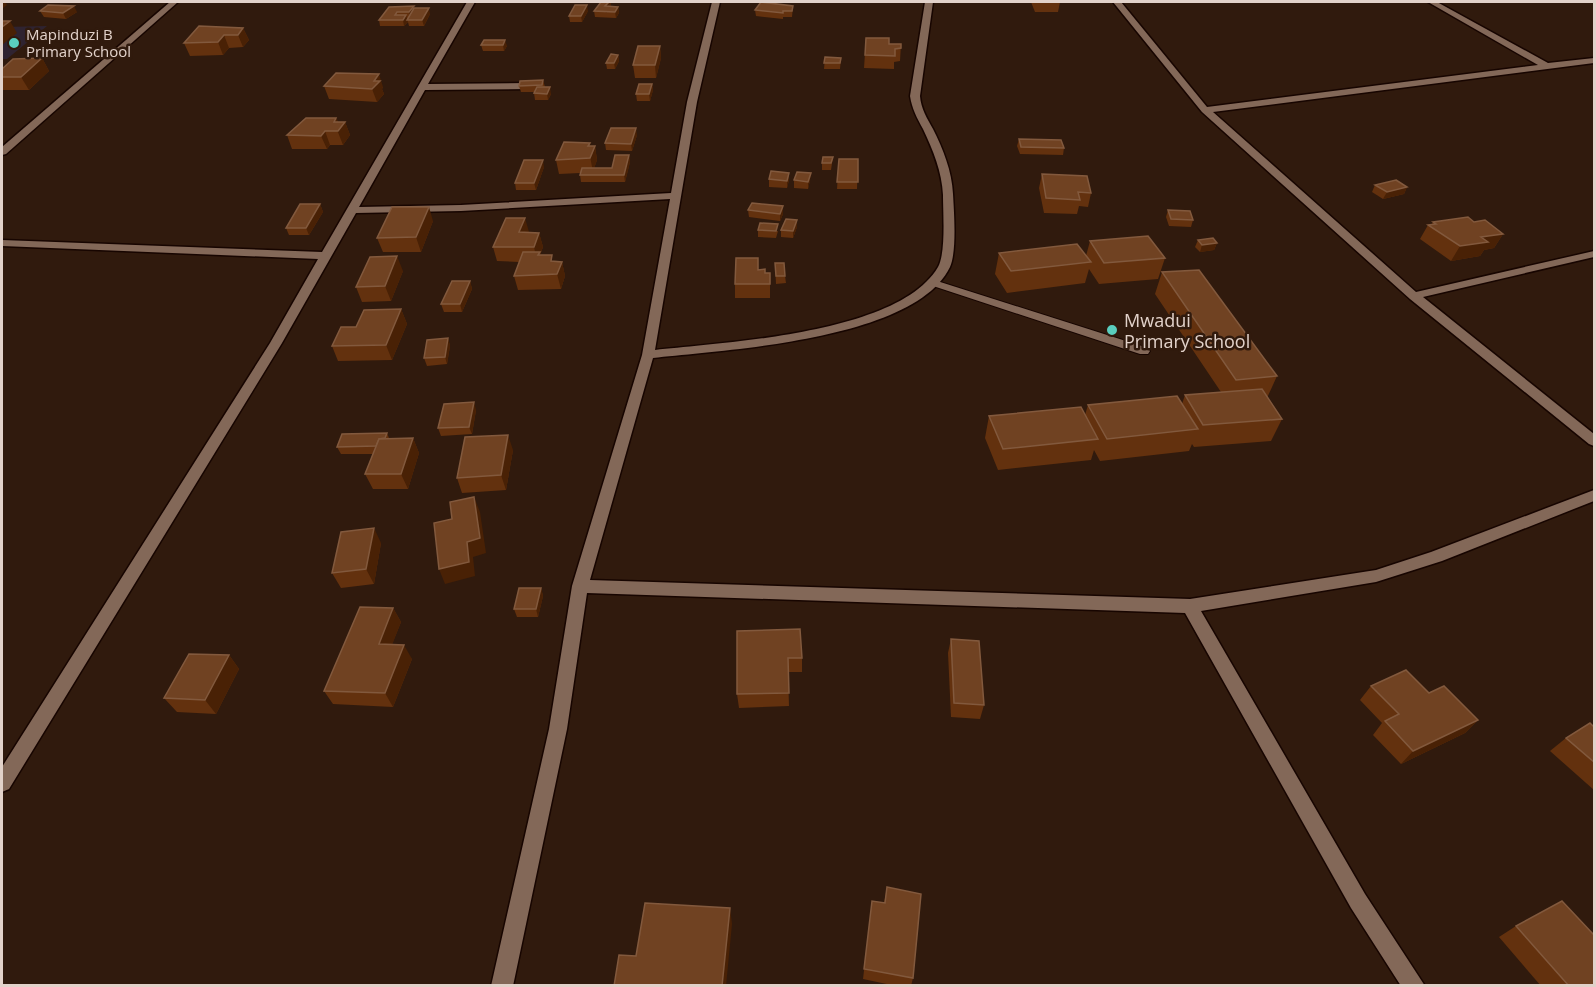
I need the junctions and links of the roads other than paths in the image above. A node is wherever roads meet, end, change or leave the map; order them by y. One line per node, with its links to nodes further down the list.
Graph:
1 (174, 2): 12 (street)
2 (471, 2): 10 (street)
3 (716, 2): 13 (street)
4 (929, 2): 18 (street)
5 (1117, 2): 11 (street)
6 (1431, 2): 8 (street)
7 (1594, 60): 8 (street)
8 (1547, 66): 11 (street)
9 (528, 86): 10 (street)
10 (424, 87): 14 (street)
11 (1205, 110): 19 (street)
12 (2, 152)
13 (675, 196): 14 (street); 21 (street)
14 (354, 210): 17 (street)
15 (2, 243): 17 (street)
16 (1594, 254): 19 (street)
17 (326, 256): 26 (street)
18 (934, 283): 20 (lane); 21 (street)
19 (1414, 296): 22 (street)
20 (1144, 351)
21 (648, 355): 24 (street)
22 (1594, 441)
23 (1594, 495): 25 (street)
24 (580, 586): 25 (street); 27 (street)
25 (1191, 606): 28 (street)
26 (2, 783)
27 (502, 986)
28 (1414, 986)

